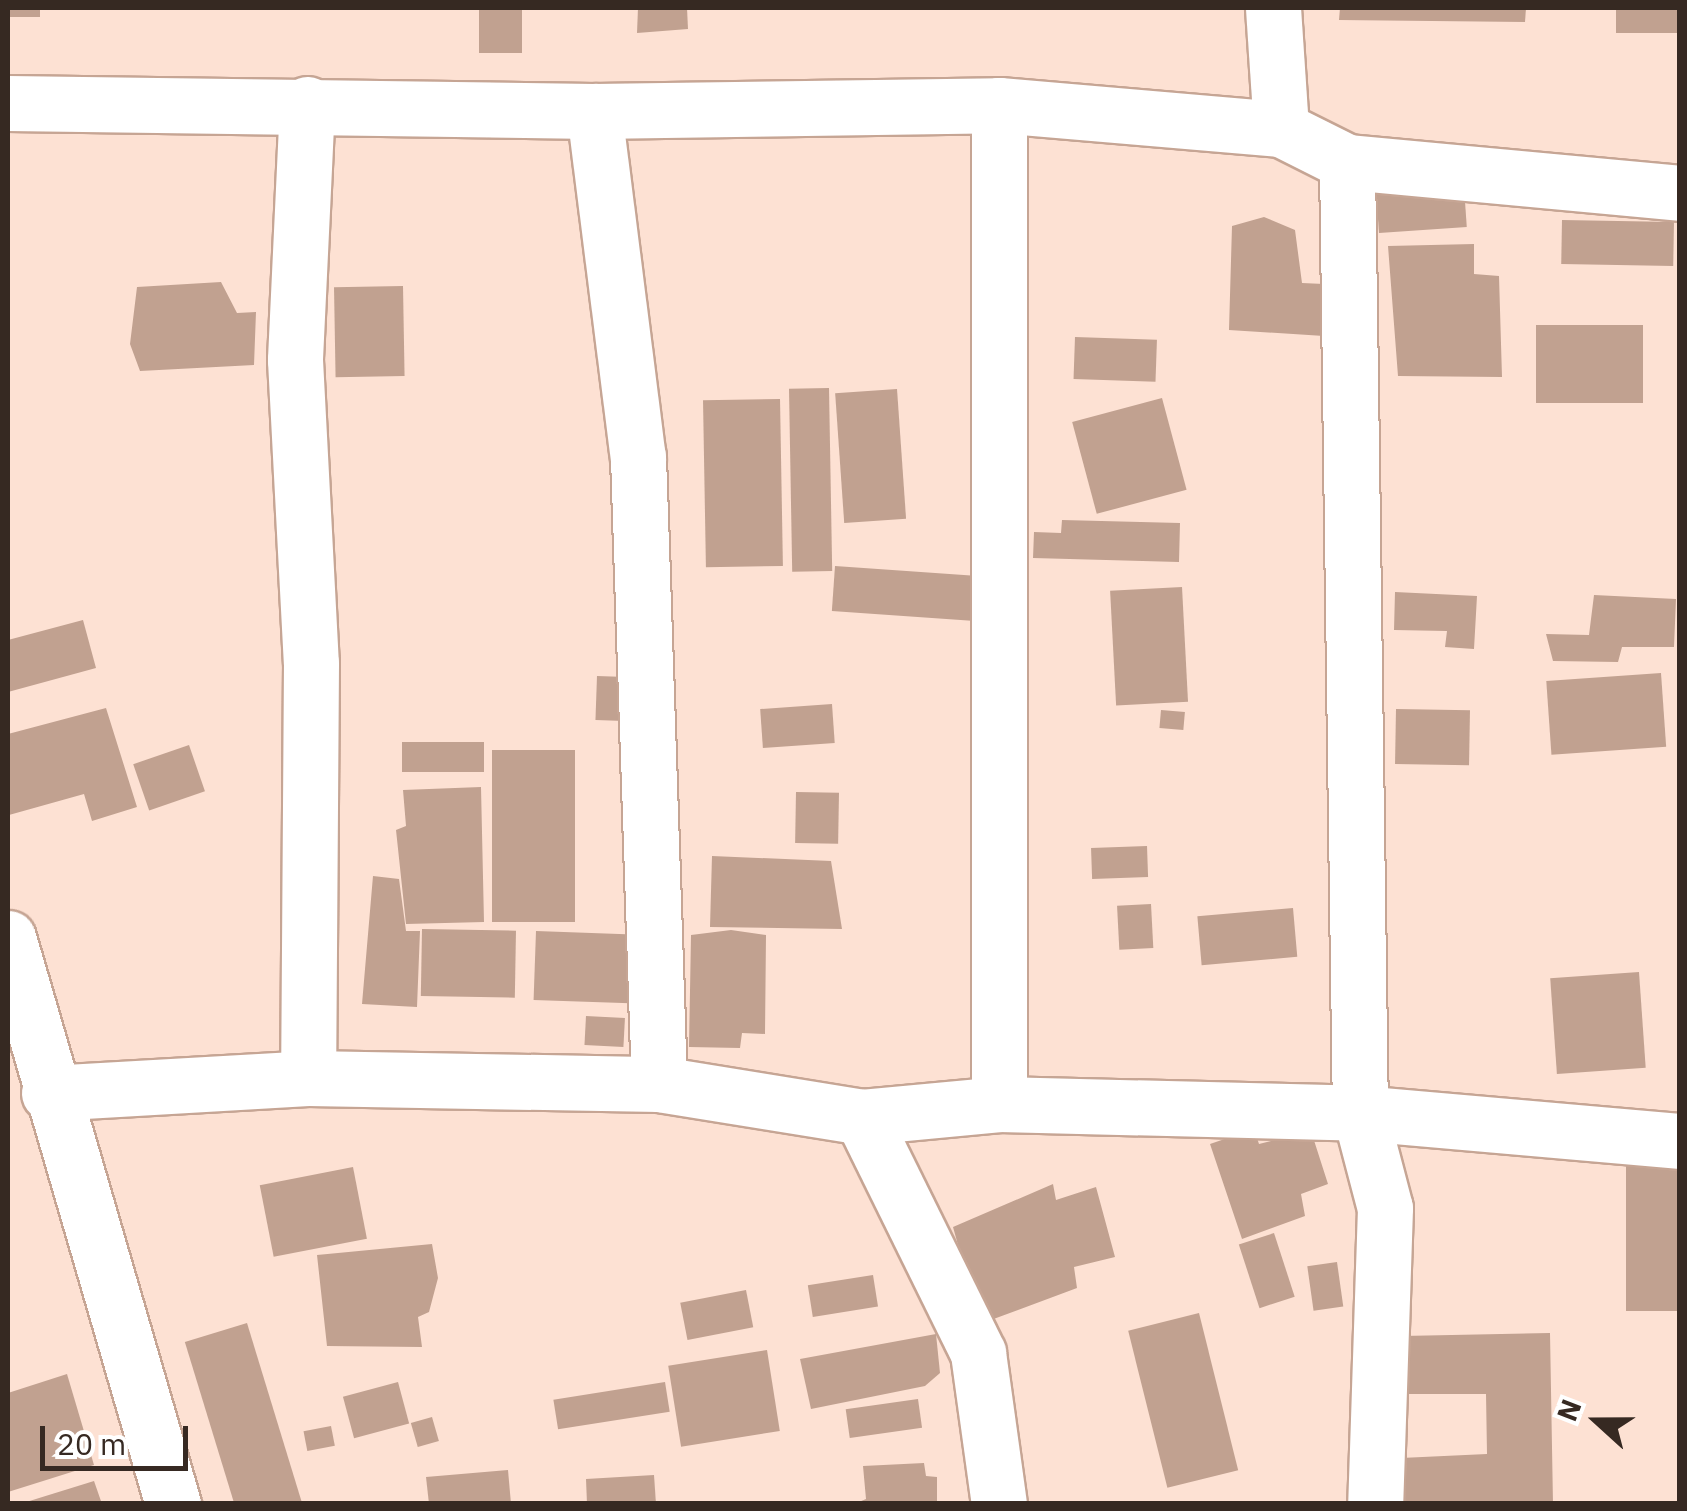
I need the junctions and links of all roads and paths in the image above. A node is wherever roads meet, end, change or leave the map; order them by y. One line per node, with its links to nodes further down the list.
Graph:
1 (1273, 8): 6 (street)
2 (8, 102): 3 (street)
3 (307, 104): 5 (street); 10 (street)
4 (999, 104): 5 (street); 6 (street); 13 (street)
5 (594, 111): 11 (street)
6 (1281, 129): 7 (street)
7 (1346, 162): 8 (street); 14 (street)
8 (1680, 193)
9 (8, 938): 12 (street)
10 (308, 1078): 11 (street); 12 (street)
11 (659, 1084): 15 (street)
12 (50, 1093): 17 (street)
13 (999, 1104): 14 (street); 15 (street)
14 (1360, 1112): 16 (street); 19 (street)
15 (862, 1117): 18 (street)
16 (1680, 1141)
17 (172, 1504)
18 (999, 1504)
19 (1375, 1504)

